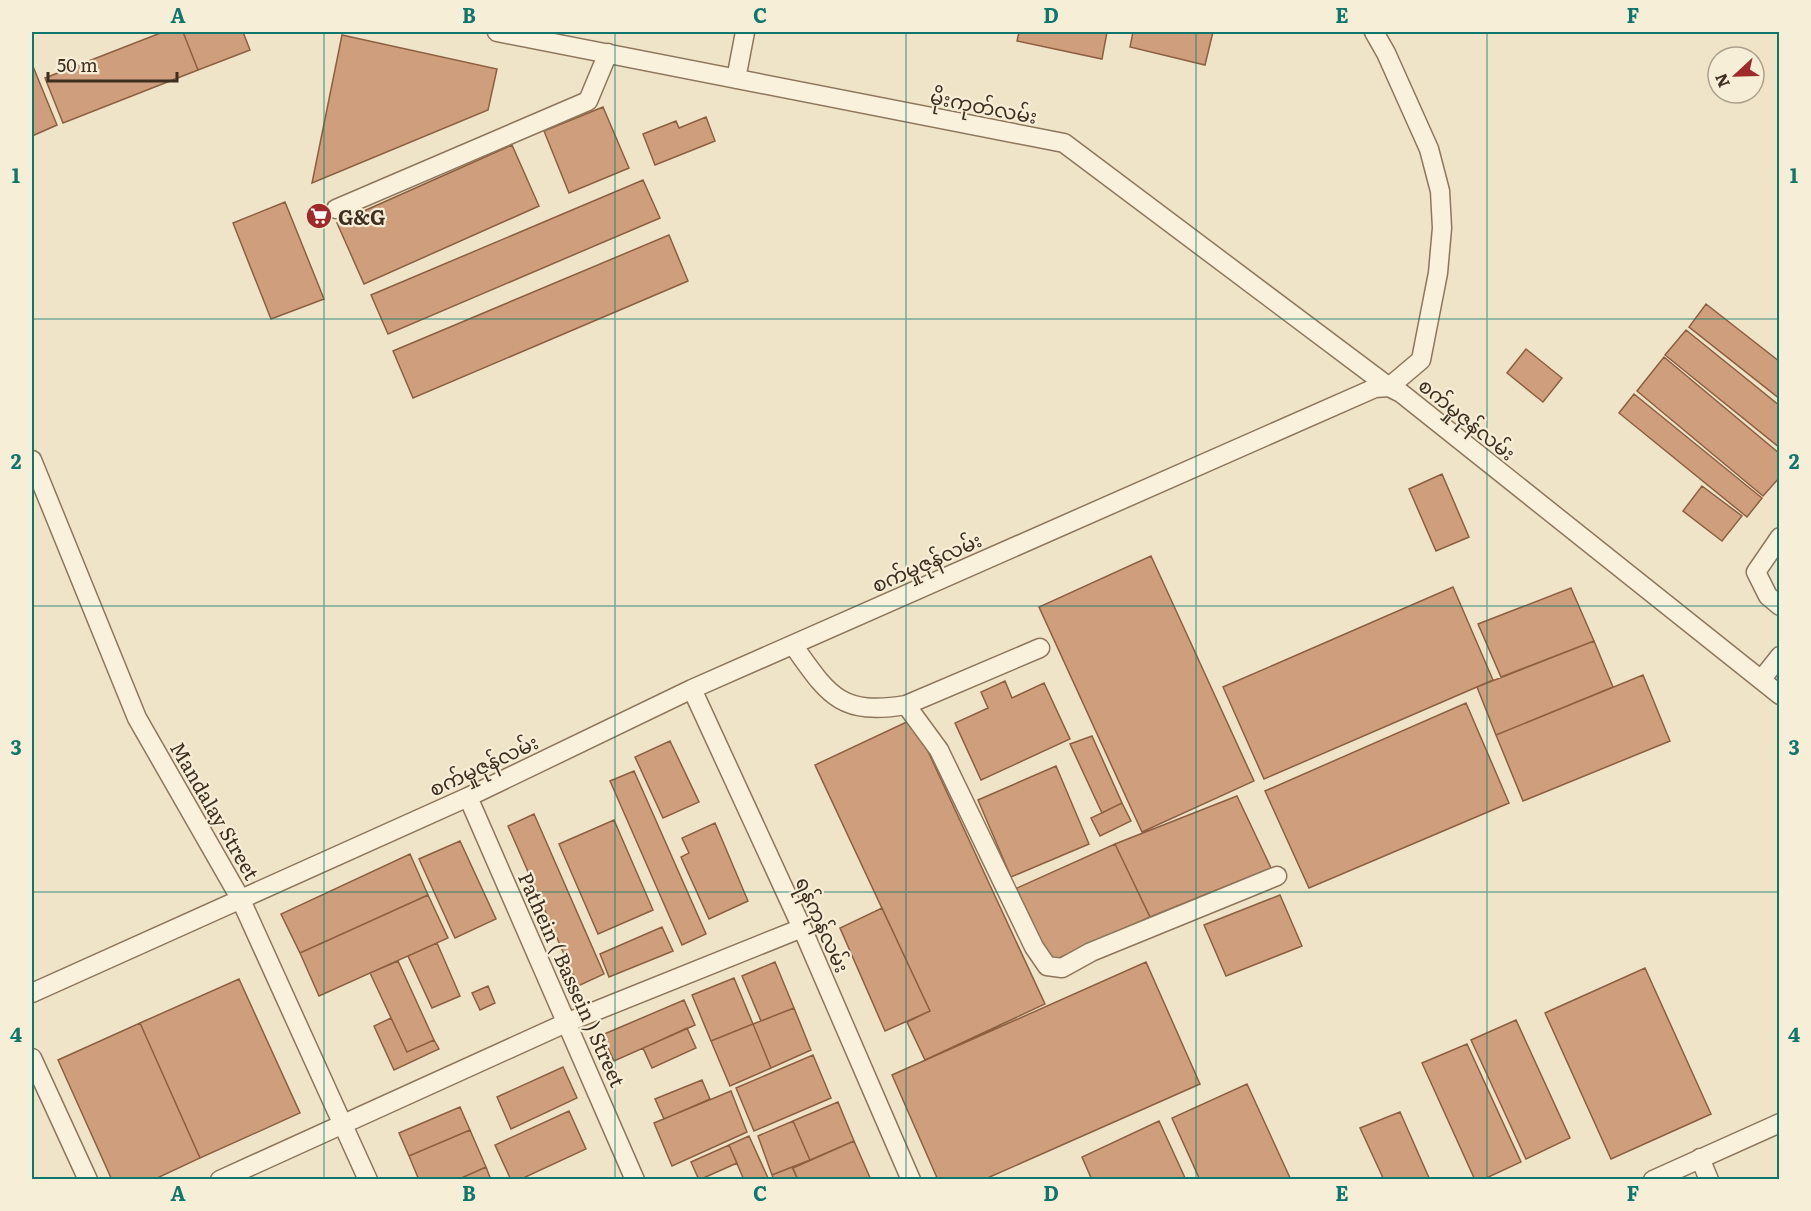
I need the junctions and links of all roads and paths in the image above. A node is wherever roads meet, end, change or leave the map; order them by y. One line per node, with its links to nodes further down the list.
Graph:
1 (497, 32): 4 (street, မိုးကုတ်လမ်း)
2 (745, 32): 5 (street)
3 (1374, 32): 7 (street)
4 (608, 53): 5 (street, မိုးကုတ်လမ်း); 6 (street)
5 (736, 78): 7 (street, မိုးကုတ်လမ်း)
6 (336, 209)
7 (1389, 387): 11 (street, စက်မှုဇုန်လမ်း); 14 (street, စက်မှုဇုန်လမ်း)
8 (32, 460): 20 (street, Mandalay Street)
9 (1779, 537): 10 (street)
10 (1779, 606)
11 (793, 645): 15 (street, စက်မှုဇုန်လမ်း); 17 (street)
12 (1040, 648): 17 (street)
13 (1779, 656): 14 (street)
14 (1761, 680): 16 (street, စက်မှုဇုန်လမ်း)
15 (692, 689): 18 (street, စက်မှုဇုန်လမ်း); 21 (street, ရန်ကုန်လမ်း)
16 (1779, 695)
17 (906, 705): 19 (street)
18 (468, 796): 20 (street, စက်မှုဇုန်လမ်း); 23 (street, Pathein ( Bassein ) Street)
19 (1278, 876)
20 (240, 898): 22 (street, စက်မှုဇုန်လမ်း); 26 (street, Mandalay Street)
21 (802, 928): 23 (street); 32 (street, ရန်ကုန်လမ်း)
22 (32, 993)
23 (568, 1022): 26 (street); 31 (street, Pathein ( Bassein ) Street)
24 (32, 1059): 28 (street)
25 (1779, 1123): 27 (street)
26 (343, 1124): 29 (street); 30 (street, Mandalay Street)
27 (1700, 1158): 33 (street); 34 (street)
28 (88, 1179)
29 (220, 1179)
30 (368, 1179)
31 (635, 1179)
32 (911, 1179)
33 (1653, 1179)
34 (1709, 1179)

